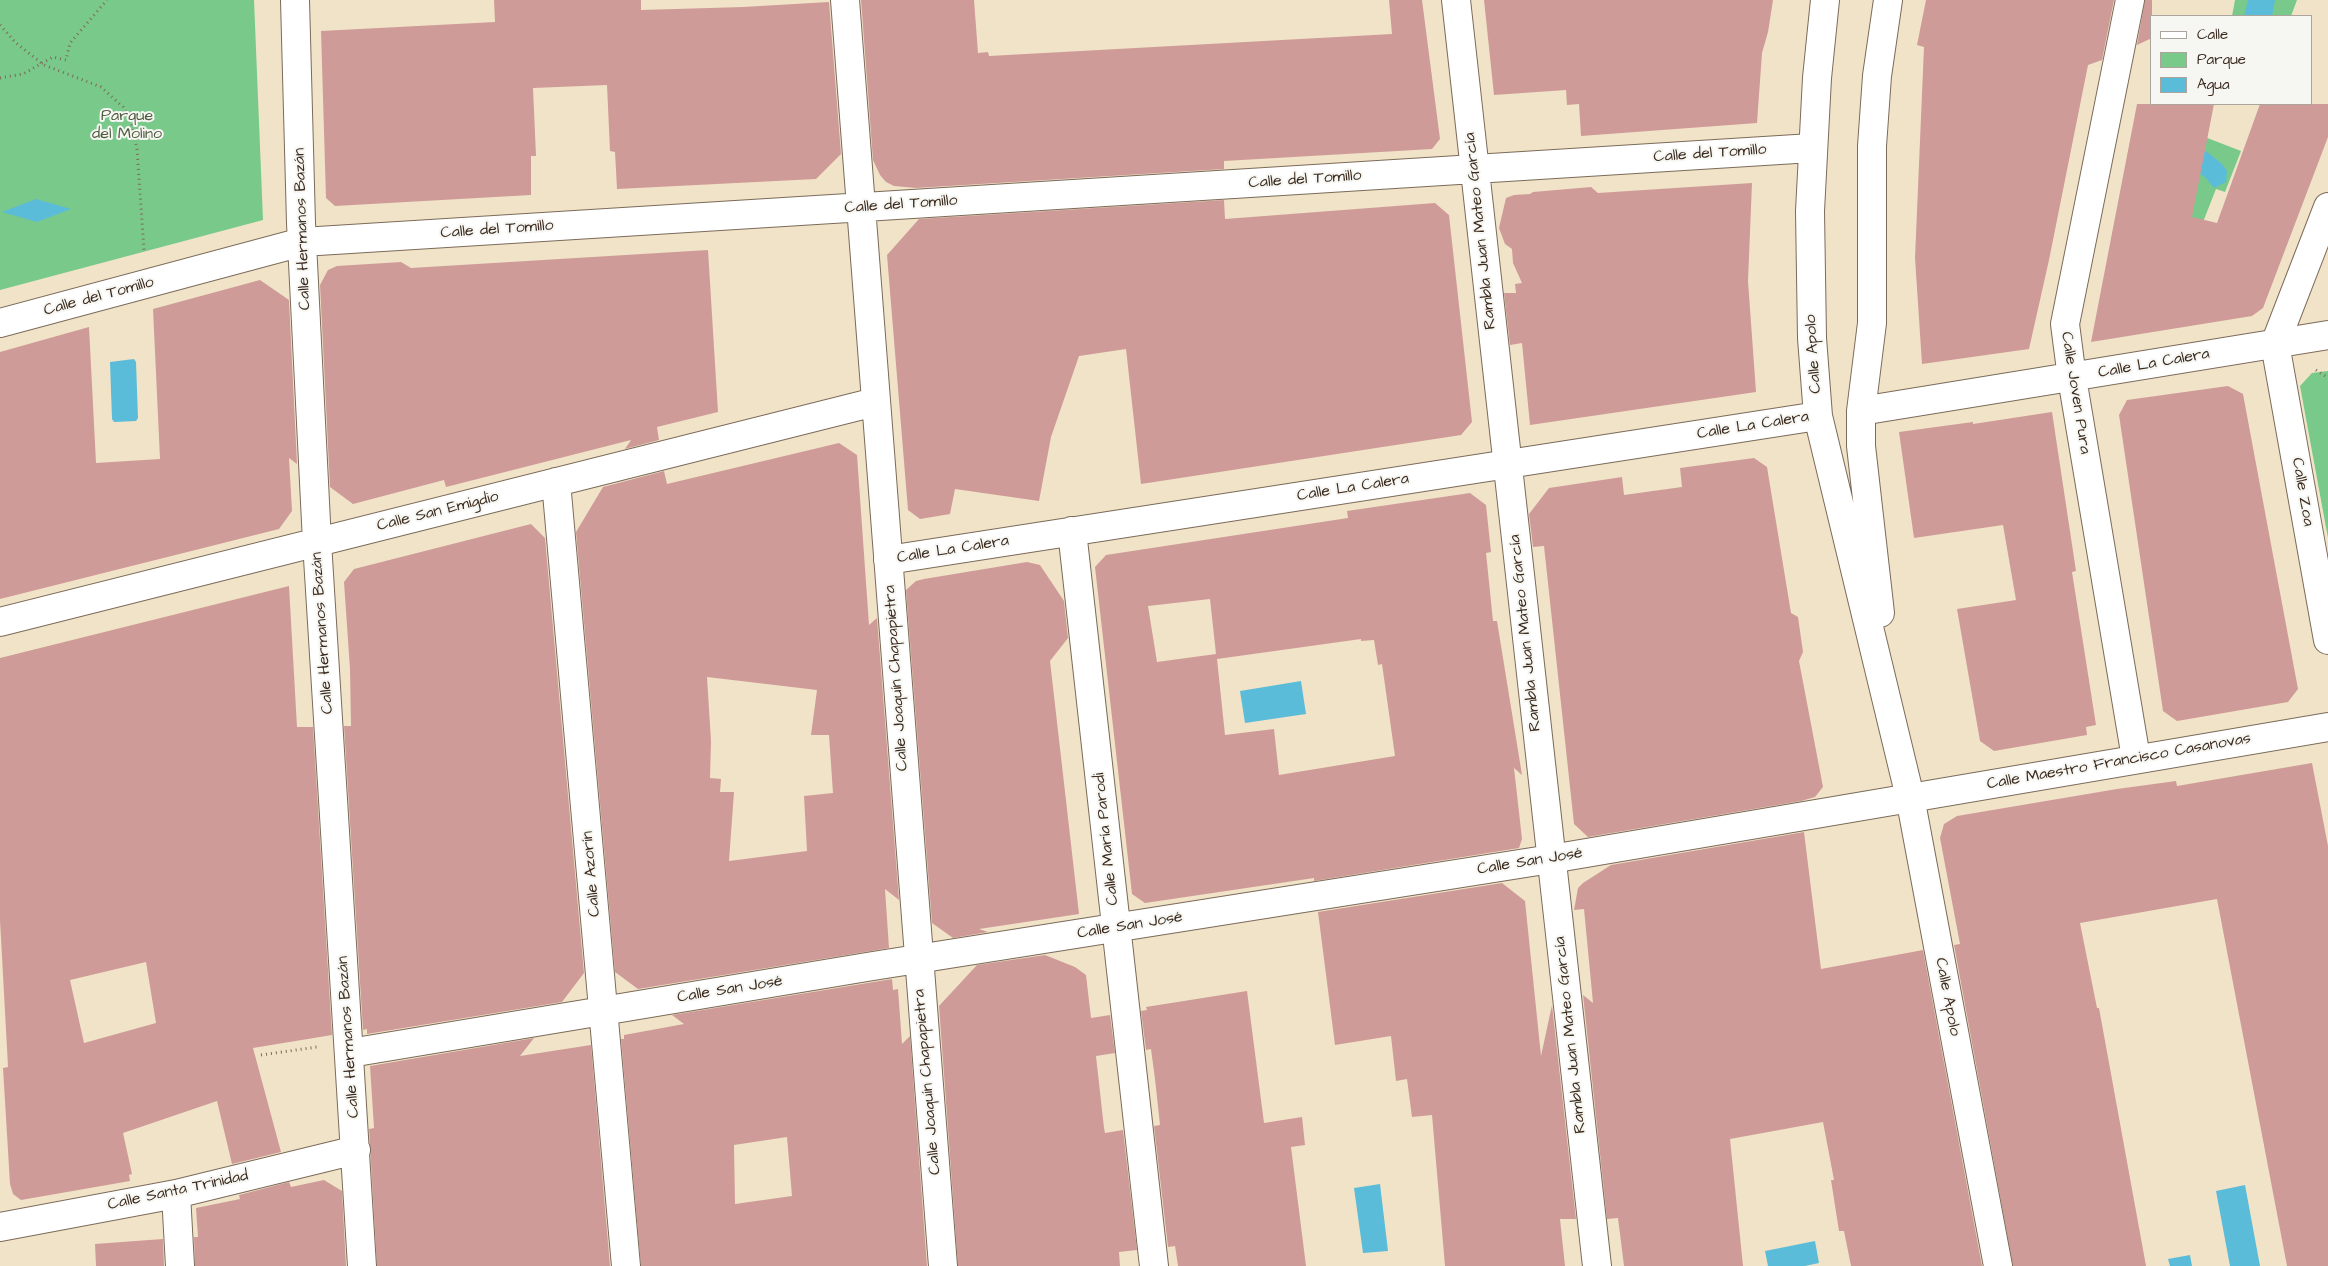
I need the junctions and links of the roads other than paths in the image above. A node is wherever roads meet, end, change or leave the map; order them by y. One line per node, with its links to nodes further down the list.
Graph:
1 (295, 0): 11 (street, Calle Hermanos Bazán)
2 (844, 0): 9 (street, Calle Joaquín Chapapietra)
3 (1456, 0): 8 (street, Rambla Juan Mateo García)
4 (1825, 0): 7 (street, Calle Apolo)
5 (1888, 0): 17 (street, Calle Apolo)
6 (2130, 0): 15 (street, Calle Joven Pura)
7 (1812, 148): 8 (street, Calle del Tomillo); 18 (street, Calle Apolo)
8 (1473, 169): 9 (street, Calle del Tomillo); 19 (street, Rambla Juan Mateo García)
9 (860, 207): 11 (street, Calle del Tomillo); 16 (street, Calle Joaquín Chapapietra)
10 (2328, 207): 14 (street)
11 (302, 242): 12 (street, Calle del Tomillo); 22 (street, Calle Hermanos Bazán)
12 (0, 323)
13 (2328, 335): 14 (street, Calle La Calera)
14 (2275, 344): 15 (street, Calle La Calera); 25 (street, Calle Zoa)
15 (2072, 378): 17 (street, Calle La Calera); 28 (street, Calle Joven Pura)
16 (875, 402): 20 (street, Calle San Emigdio); 23 (street, Calle Joaquín Chapapietra)
17 (1862, 411): 27 (street, Calle Apolo)
18 (1818, 416): 19 (street, Calle La Calera); 27 (street, Calle Apolo)
19 (1508, 464): 21 (street, Calle La Calera); 30 (street, Rambla Juan Mateo García)
20 (556, 482): 22 (street, Calle San Emigdio); 33 (street, Calle Azorín)
21 (1072, 532): 23 (street, Calle La Calera); 31 (street, Calle María Parodi)
22 (318, 542): 24 (street, Calle San Emigdio); 34 (street, Calle Hermanos Bazán)
23 (888, 560): 32 (street, Calle Joaquín Chapapietra)
24 (0, 622)
25 (2328, 640)
26 (2328, 727): 28 (street, Calle Maestro Francisco Casanovas)
27 (1893, 729): 29 (street, Calle Apolo)
28 (2136, 758): 29 (street, Calle Maestro Francisco Casanovas)
29 (1910, 797): 30 (street, Calle San José); 44 (street, Calle Apolo)
30 (1551, 859): 31 (street, Calle San José); 43 (street, Rambla Juan Mateo García)
31 (1116, 928): 32 (street, Calle San José); 42 (street, Calle María Parodi)
32 (918, 959): 33 (street, Calle San José); 41 (street, Calle Joaquín Chapapietra)
33 (604, 1011): 34 (street, Calle San José); 40 (street, Calle Azorín)
34 (337, 1049): 35 (street, Calle Hermanos Bazán)
35 (356, 1150): 36 (street, Calle Santa Trinidad); 39 (street, Calle Hermanos Bazán)
36 (176, 1194): 37 (street, Calle Santa Trinidad); 38 (street)
37 (0, 1227)
38 (180, 1266)
39 (362, 1266)
40 (626, 1266)
41 (943, 1266)
42 (1154, 1266)
43 (1597, 1266)
44 (1998, 1266)

